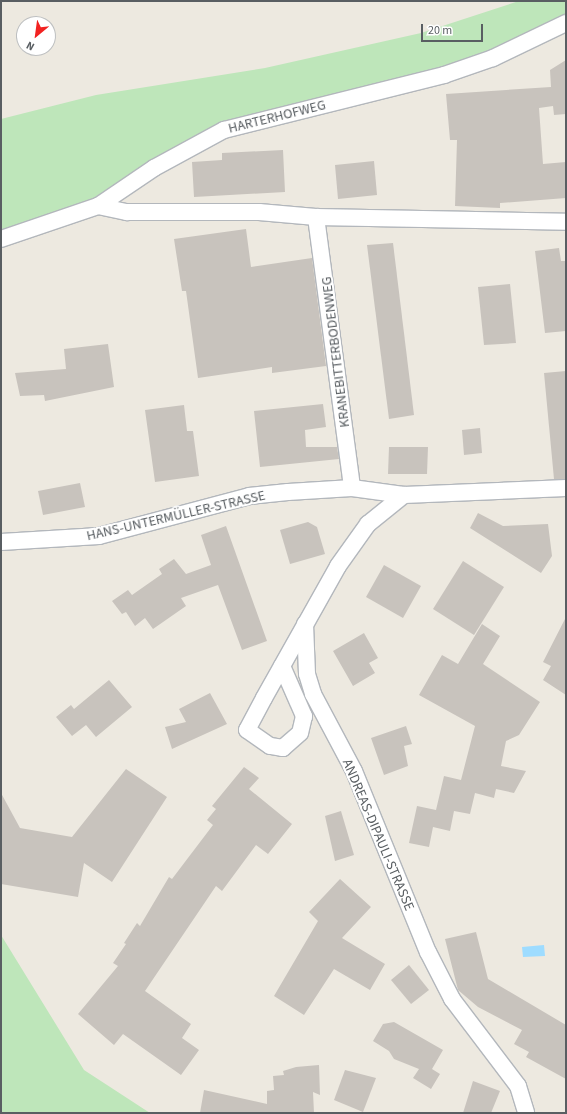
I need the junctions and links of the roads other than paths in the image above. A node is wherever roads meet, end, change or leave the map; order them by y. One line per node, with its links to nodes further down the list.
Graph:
1 (566, 23): 2 (street, HARTERHOFWEG)
2 (98, 206): 3 (street); 5 (street, HARTERHOFWEG)
3 (316, 217): 4 (street); 6 (street, KRANEBITTERBODENWEG)
4 (566, 222)
5 (1, 239)
6 (352, 488): 8 (street, HANS-UNTERMÜLLER-STRASSE); 9 (street, HANS-UNTERMÜLLER-STRASSE)
7 (566, 488): 8 (street, HANS-UNTERMÜLLER-STRASSE)
8 (404, 496): 10 (street)
9 (1, 542)
10 (305, 624): 11 (street); 12 (street, ANDREAS-DIPAULI-STRASSE)
11 (282, 666): 11 (street)
12 (526, 1113)

